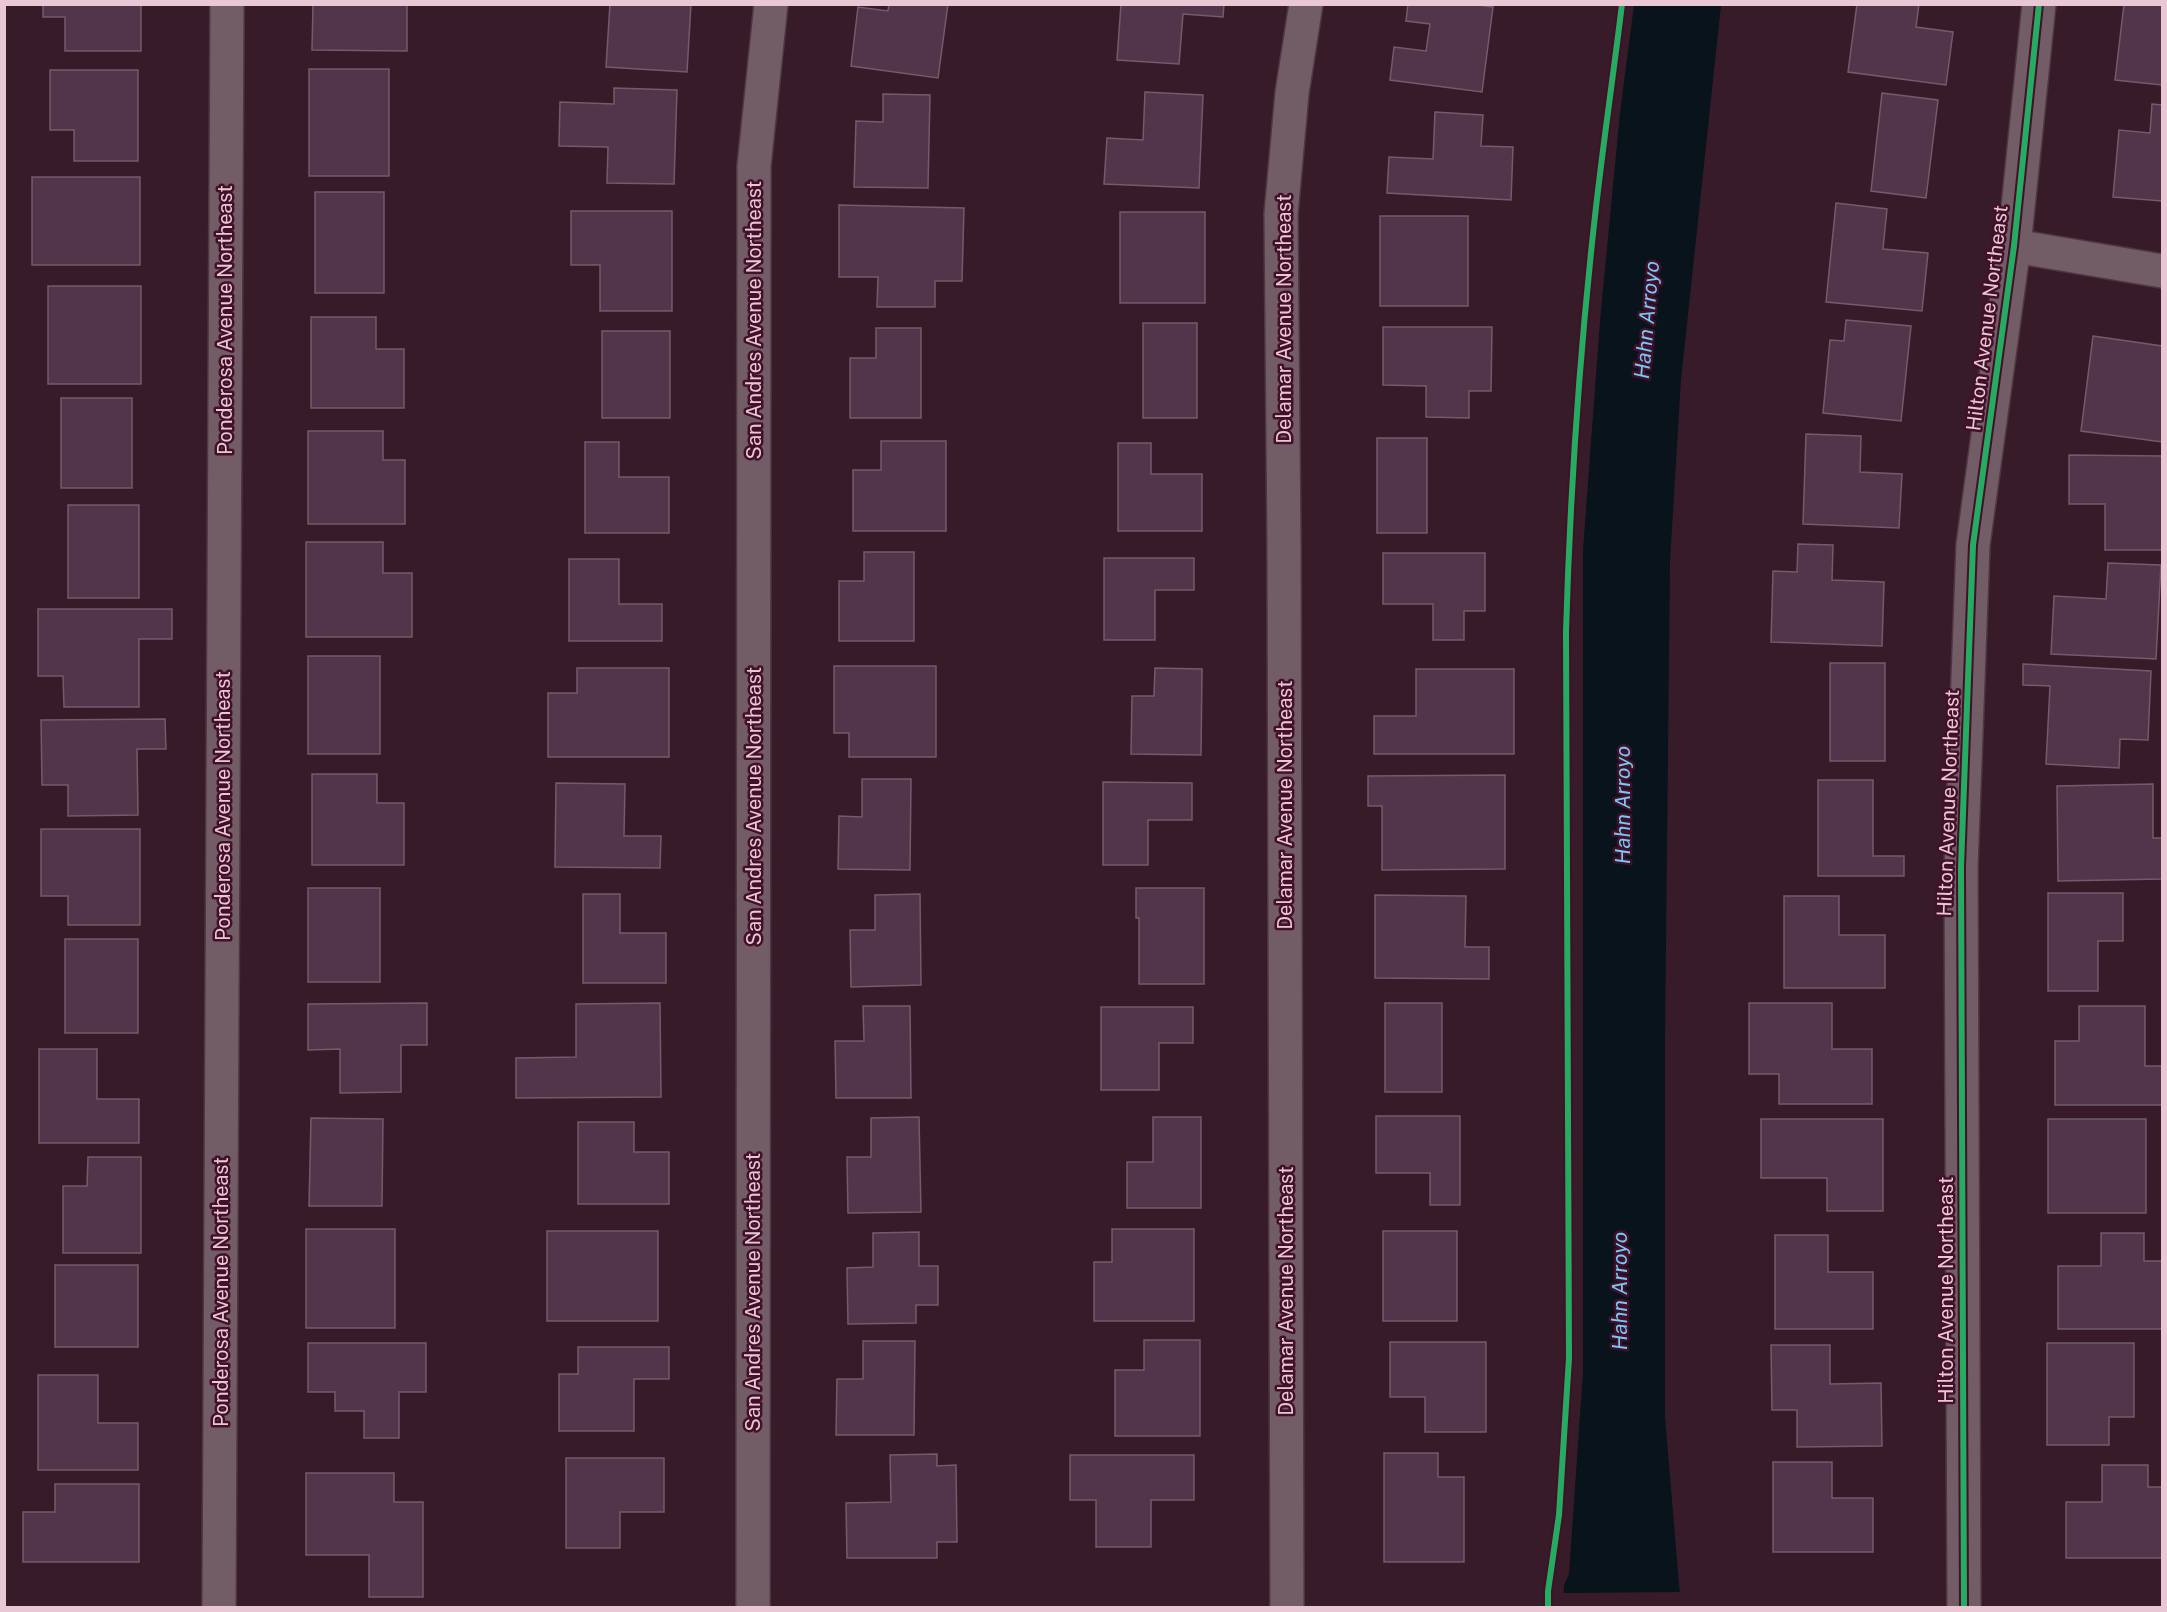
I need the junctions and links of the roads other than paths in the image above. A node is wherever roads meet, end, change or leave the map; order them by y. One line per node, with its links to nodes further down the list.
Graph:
1 (227, 4): 7 (street, Ponderosa Avenue Northeast)
2 (771, 4): 8 (street, San Andres Avenue Northeast)
3 (1306, 4): 9 (street, Delamar Avenue Northeast)
4 (2039, 4): 5 (street, Hilton Avenue Northeast)
5 (2014, 246): 6 (street); 10 (street, Hilton Avenue Northeast)
6 (2163, 271)
7 (219, 1608)
8 (753, 1608)
9 (1287, 1608)
10 (1964, 1608)

